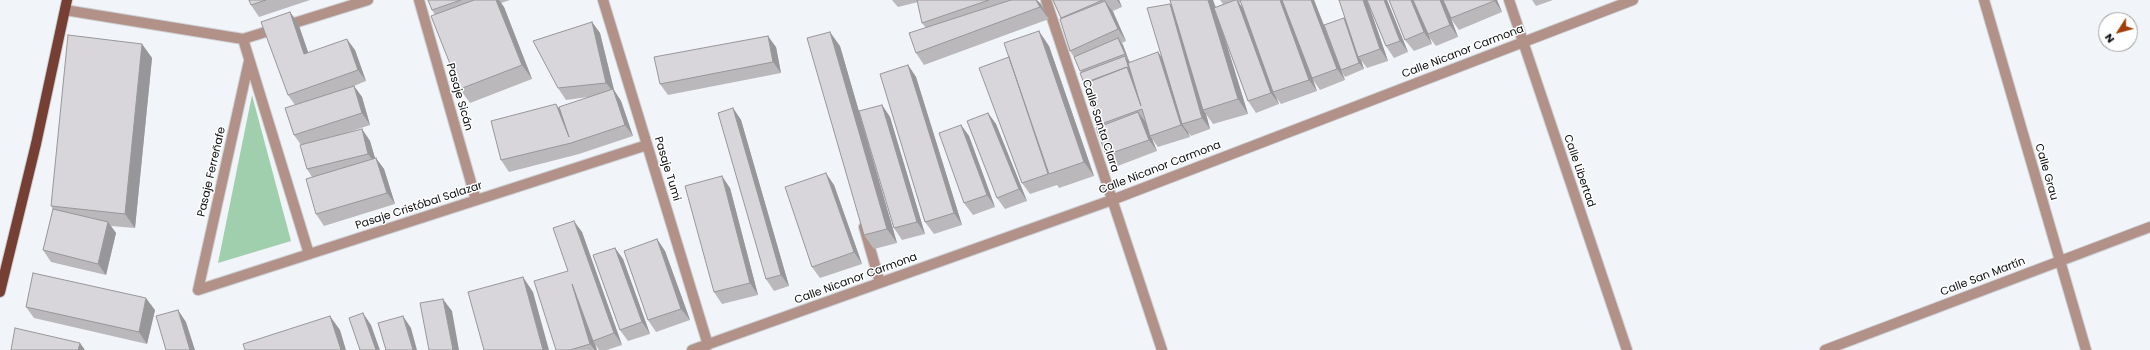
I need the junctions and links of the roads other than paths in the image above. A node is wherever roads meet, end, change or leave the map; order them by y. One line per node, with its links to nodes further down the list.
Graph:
1 (67, 0): 9 (main road)
2 (368, 0): 10 (street)
3 (420, 0): 14 (street, Pasaje Sicán)
4 (603, 0): 13 (street, Pasaje Tumi)
5 (1046, 0): 15 (street, Calle Santa Clara)
6 (1509, 0): 11 (street, Calle Libertad)
7 (1633, 0): 11 (street, Calle Nicanor Carmona)
8 (1984, 0): 19 (street, Calle Grau)
9 (65, 10): 10 (street); 22 (main road)
10 (243, 39): 12 (street)
11 (1524, 42): 15 (street, Calle Nicanor Carmona); 26 (street, Calle Libertad)
12 (249, 61): 18 (street); 21 (street, Pasaje Ferreñafe)
13 (647, 145): 14 (street, Pasaje Cristóbal Salazar); 23 (street, Pasaje Tumi)
14 (476, 200): 18 (street, Pasaje Cristóbal Salazar)
15 (1112, 200): 20 (street, Calle Nicanor Carmona); 25 (street, Calle Santa Clara)
16 (860, 215): 20 (street)
17 (2150, 227): 19 (street, Calle San Martín)
18 (309, 254): 21 (street, Pasaje Cristóbal Salazar)
19 (2059, 260): 27 (street, Calle San Martín); 28 (street, Calle Grau)
20 (880, 283): 23 (street, Calle Nicanor Carmona)
21 (198, 290)
22 (0, 292)
23 (708, 345): 24 (street, Calle Nicanor Carmona)
24 (692, 350)
25 (1162, 350)
26 (1627, 350)
27 (1825, 350)
28 (2086, 350)

